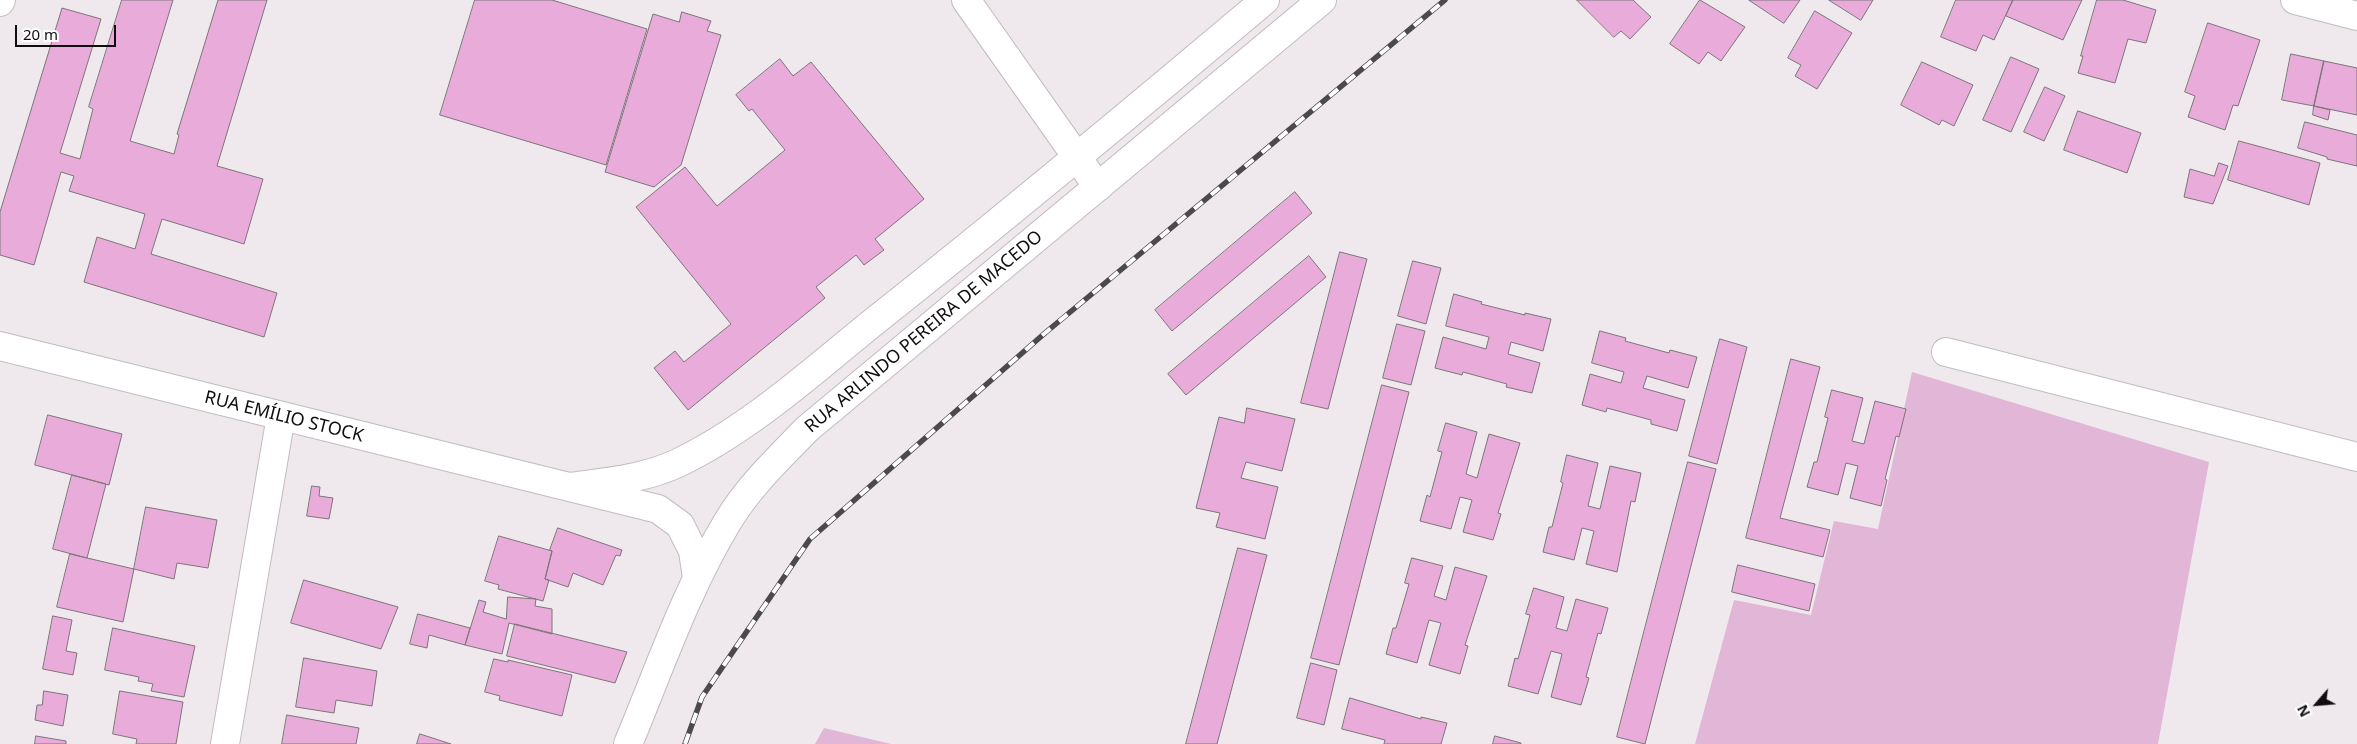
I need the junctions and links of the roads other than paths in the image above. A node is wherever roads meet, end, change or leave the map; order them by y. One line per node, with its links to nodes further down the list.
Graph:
1 (966, 0): 6 (main road)
2 (1265, 0): 6 (main road, RUA ARLINDO PEREIRA DE MACEDO)
3 (1322, 0): 7 (main road, RUA ARLINDO PEREIRA DE MACEDO)
4 (2295, 0): 5 (main road)
5 (2357, 16)
6 (1077, 158): 7 (main road); 12 (main road, RUA ARLINDO PEREIRA DE MACEDO)
7 (1098, 187): 13 (main road, RUA ARLINDO PEREIRA DE MACEDO)
8 (0, 346): 10 (main road, RUA EMÍLIO STOCK)
9 (1946, 352): 11 (main road)
10 (281, 416): 12 (main road, RUA EMÍLIO STOCK); 14 (main road)
11 (2357, 457)
12 (569, 487): 13 (main road, RUA EMÍLIO STOCK)
13 (698, 578): 15 (main road, RUA ARLINDO PEREIRA DE MACEDO)
14 (225, 744)
15 (628, 744)

